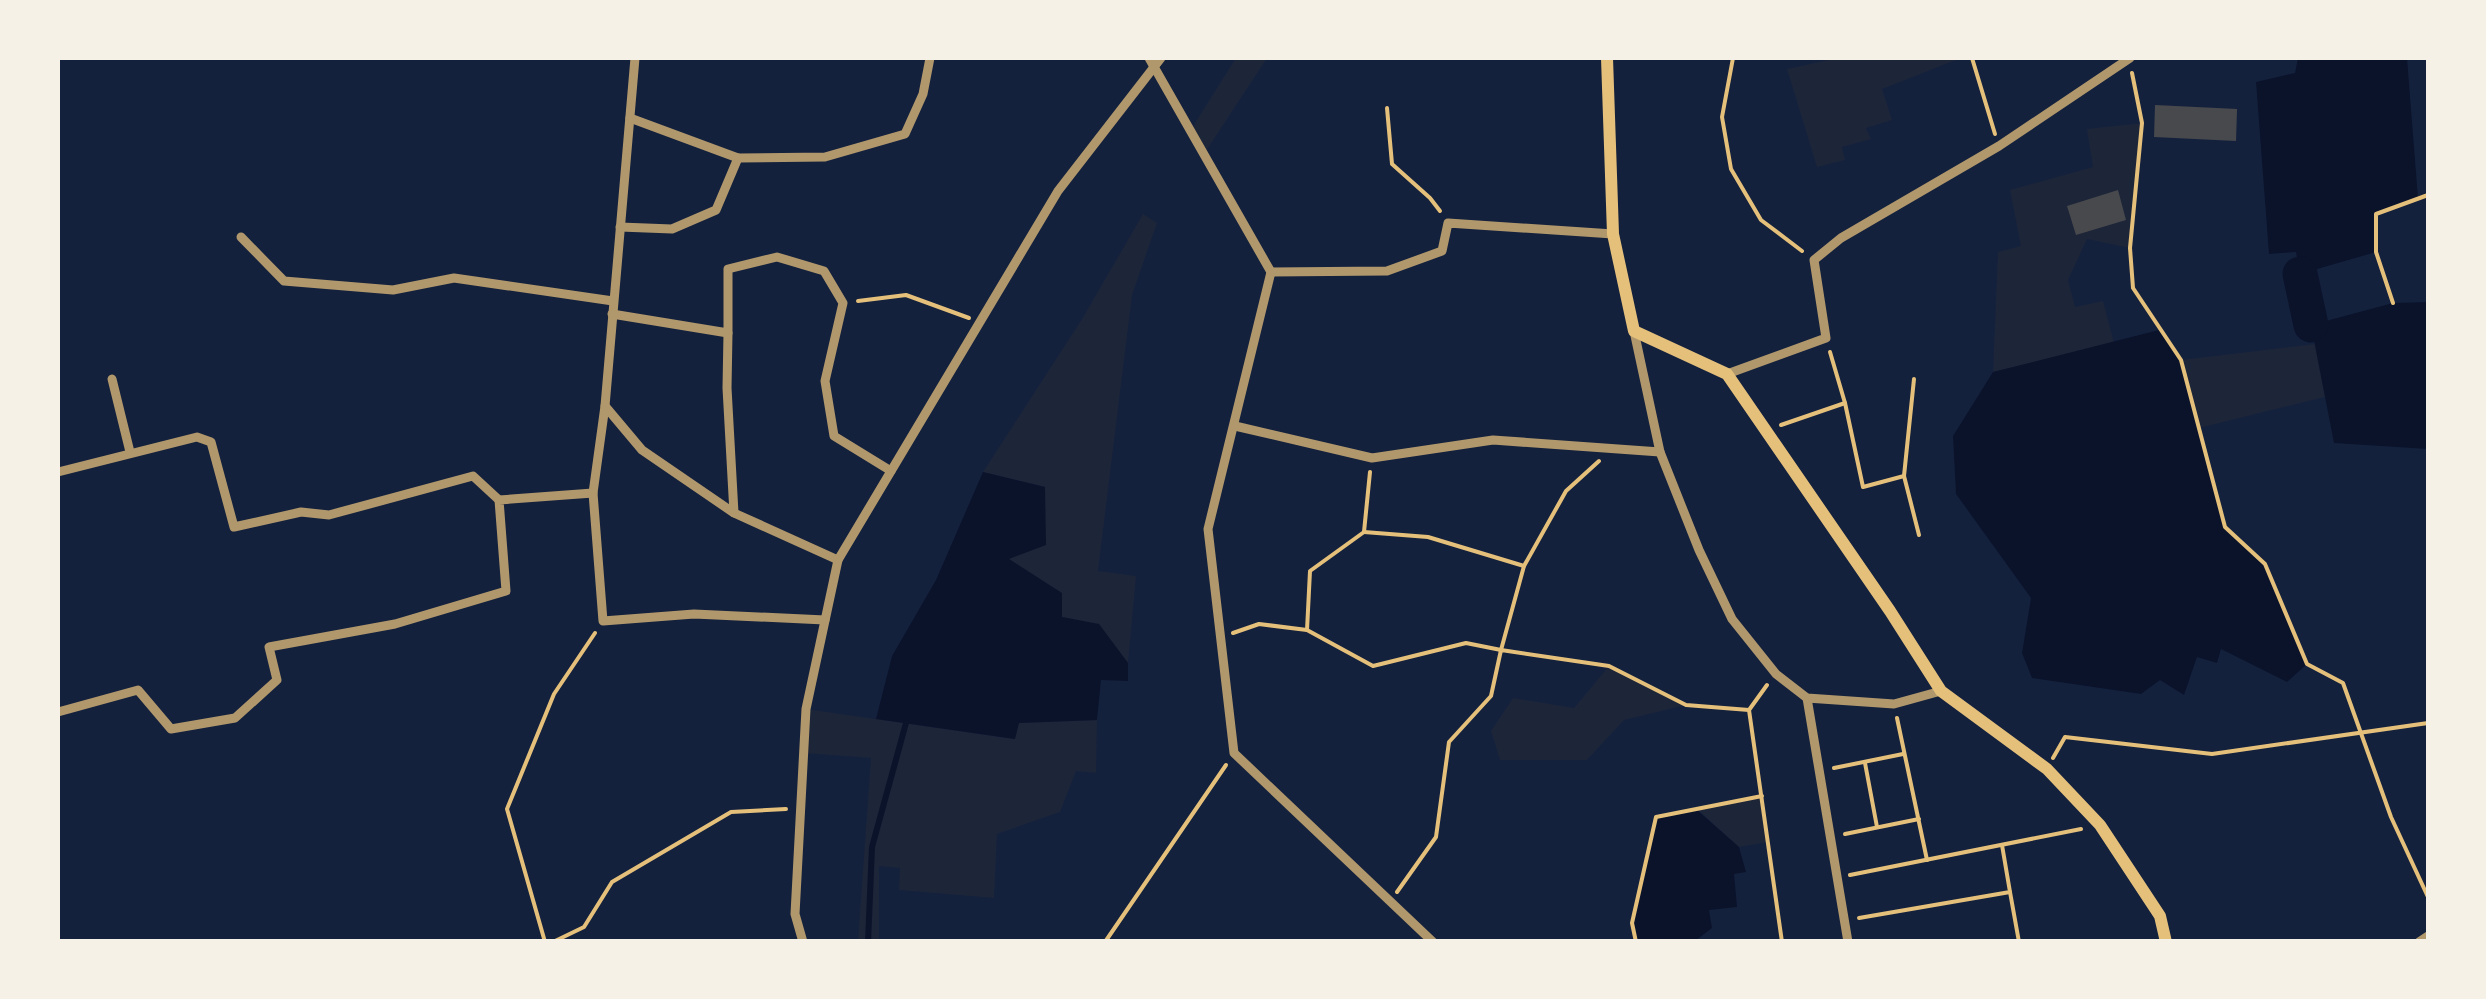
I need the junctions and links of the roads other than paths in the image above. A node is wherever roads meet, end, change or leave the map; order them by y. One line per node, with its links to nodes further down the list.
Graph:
1 (635, 58): 7 (street)
2 (930, 58): 8 (street)
3 (1161, 58): 6 (street)
4 (1608, 58): 10 (main road)
5 (2130, 58): 17 (street)
6 (1152, 63): 12 (street); 23 (street)
7 (630, 118): 8 (street); 9 (street)
8 (738, 158): 9 (street)
9 (620, 227): 13 (street)
10 (1613, 234): 12 (street); 15 (main road)
11 (241, 237): 13 (street)
12 (1271, 272): 20 (street)
13 (613, 301): 14 (street)
14 (612, 314): 16 (street); 19 (street)
15 (1634, 331): 17 (main road); 22 (street)
16 (728, 333): 23 (street); 27 (street)
17 (1727, 374): 30 (main road)
18 (112, 380): 21 (street)
19 (604, 406): 25 (street); 27 (street)
20 (1235, 426): 22 (street); 35 (street)
21 (130, 452): 24 (street); 26 (street)
22 (1660, 452): 31 (street)
23 (891, 471): 28 (street)
24 (58, 472)
25 (593, 492): 26 (street); 29 (street)
26 (499, 500): 32 (street)
27 (734, 513): 28 (street)
28 (838, 560): 29 (street)
29 (825, 620): 34 (street)
30 (1941, 691): 31 (street); 37 (main road)
31 (1807, 698): 36 (street)
32 (58, 712)
33 (2428, 936): 38 (street)
34 (802, 942)
35 (1433, 942)
36 (1848, 942)
37 (2166, 942)
38 (2418, 942)

